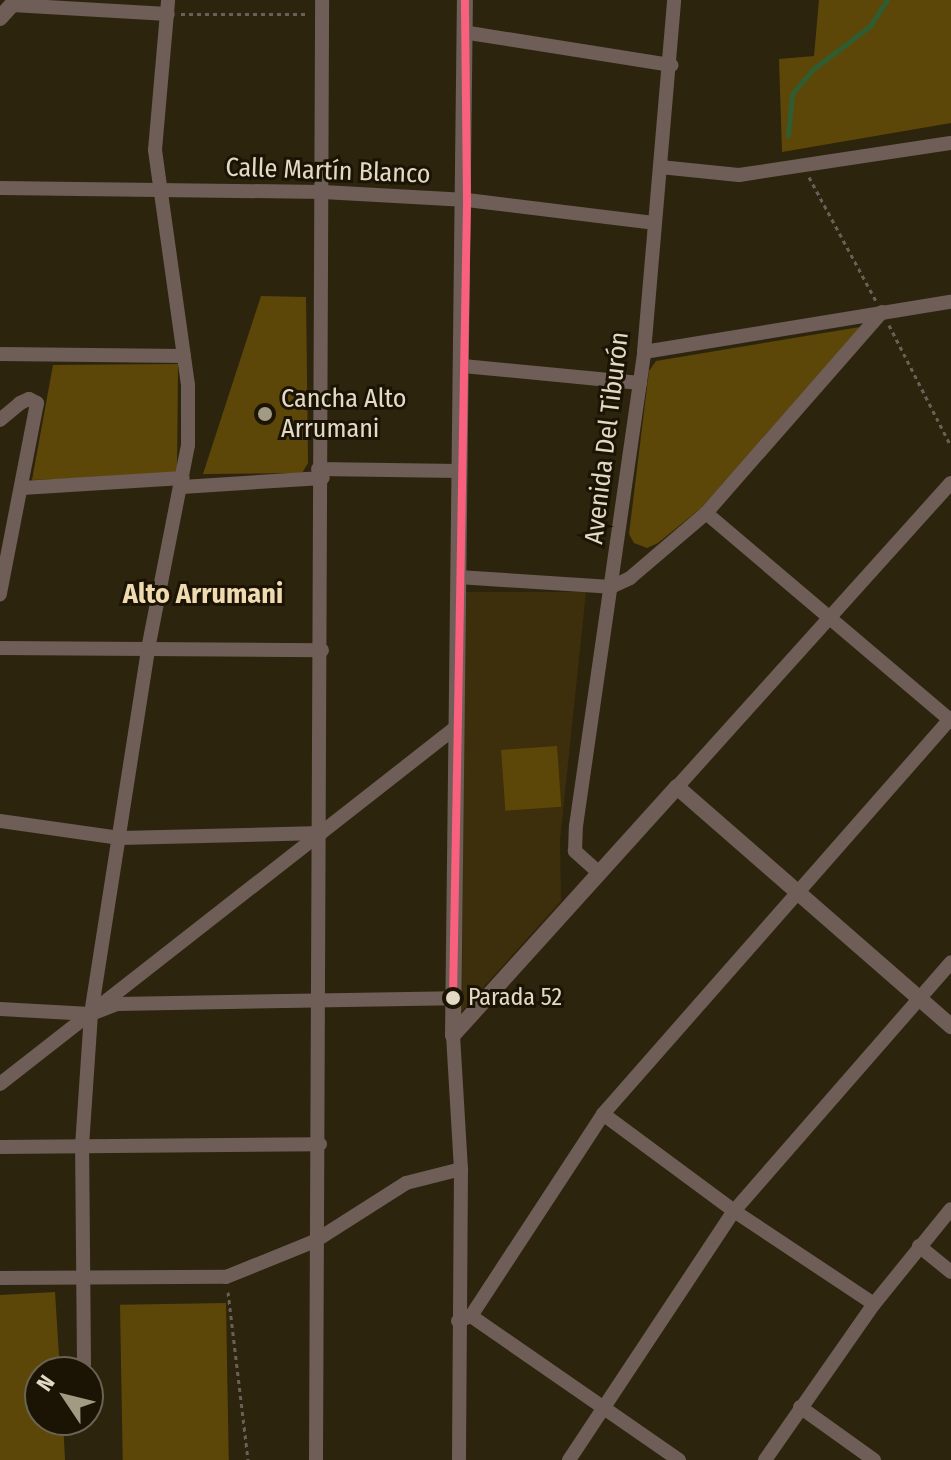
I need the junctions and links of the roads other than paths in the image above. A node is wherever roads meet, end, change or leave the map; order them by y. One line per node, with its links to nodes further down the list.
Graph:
1 (465, 0): 7 (street)
2 (674, 0): 8 (street, Avenida Del Tiburón)
3 (14, 2): 4 (street); 6 (street)
4 (168, 7): 12 (street)
5 (322, 7): 13 (street)
6 (0, 18)
7 (469, 33): 8 (street); 14 (street)
8 (671, 65): 10 (street, Avenida Del Tiburón)
9 (951, 143): 10 (street)
10 (660, 167): 15 (street, Avenida Del Tiburón)
11 (0, 188): 12 (street, Calle Martín Blanco)
12 (158, 190): 13 (street, Calle Martín Blanco); 20 (street)
13 (323, 192): 14 (street, Calle Martín Blanco); 25 (street)
14 (467, 200): 15 (street, Calle Martín Blanco); 21 (street)
15 (654, 223): 18 (street, Avenida Del Tiburón)
16 (951, 302): 17 (street)
17 (882, 312): 18 (street); 29 (street)
18 (644, 352): 22 (street, Avenida Del Tiburón)
19 (0, 354): 20 (street)
20 (184, 356): 26 (street)
21 (463, 366): 22 (street); 24 (street)
22 (640, 383): 31 (street, Avenida Del Tiburón)
23 (0, 420): 28 (street)
24 (459, 471): 25 (street); 30 (street)
25 (320, 474): 26 (street); 36 (street)
26 (183, 482): 28 (street); 35 (street)
27 (951, 483): 33 (street)
28 (22, 488): 32 (street)
29 (706, 513): 31 (street); 33 (street)
30 (458, 577): 31 (street); 38 (street)
31 (611, 587): 43 (street, Avenida Del Tiburón)
32 (0, 594)
33 (828, 617): 37 (street); 39 (street)
34 (0, 648): 35 (street)
35 (148, 649): 36 (street); 42 (street)
36 (322, 650): 41 (street)
37 (951, 720): 44 (street)
38 (455, 728): 41 (street); 46 (street)
39 (677, 787): 43 (street); 44 (street)
40 (0, 821): 42 (street)
41 (322, 833): 42 (street); 48 (street); 50 (street)
42 (120, 838): 50 (street)
43 (597, 871): 52 (street)
44 (797, 892): 47 (street); 54 (street)
45 (951, 962): 47 (street)
46 (453, 998): 48 (street); 52 (street)
47 (919, 998): 51 (street); 60 (street)
48 (320, 1001): 50 (street); 55 (street)
49 (0, 1009): 50 (street)
50 (91, 1014): 53 (street); 56 (street)
51 (951, 1026)
52 (453, 1035): 58 (street)
53 (0, 1084)
54 (603, 1114): 60 (street); 67 (street)
55 (320, 1144): 56 (street); 61 (street)
56 (82, 1146): 57 (street); 64 (street)
57 (0, 1147)
58 (461, 1169): 61 (street); 67 (street)
59 (951, 1209): 62 (street)
60 (734, 1211): 66 (street); 69 (street)
61 (315, 1241): 64 (street); 71 (street)
62 (919, 1246): 63 (street); 66 (street)
63 (951, 1272)
64 (83, 1275): 65 (street); 68 (street)
65 (0, 1278)
66 (874, 1304): 70 (street)
67 (464, 1318): 69 (street); 72 (street)
68 (84, 1356)
69 (603, 1407): 73 (street); 74 (street)
70 (800, 1407): 75 (street); 76 (street)
71 (316, 1460)
72 (459, 1460)
73 (569, 1460)
74 (679, 1460)
75 (765, 1460)
76 (874, 1460)

